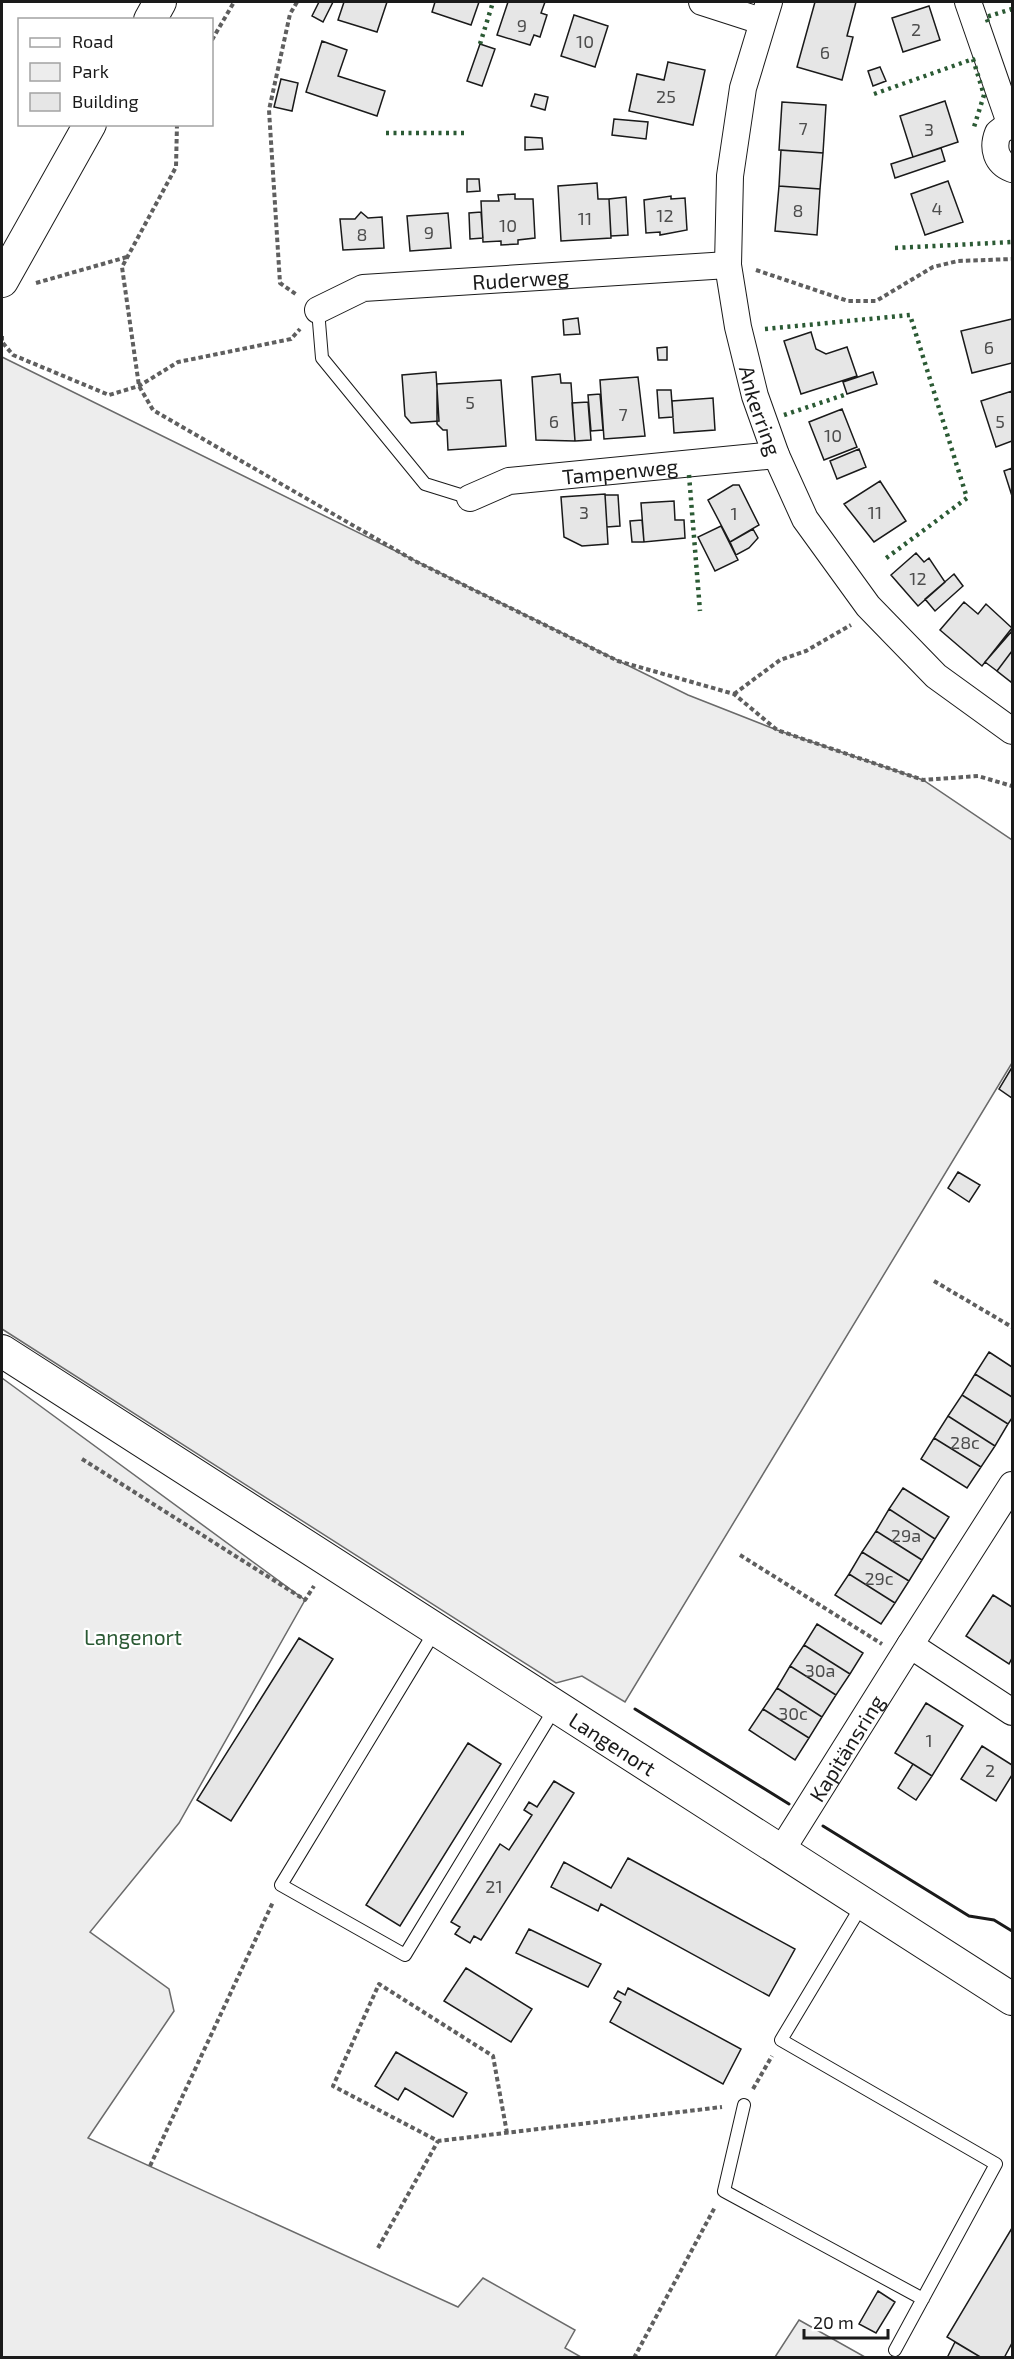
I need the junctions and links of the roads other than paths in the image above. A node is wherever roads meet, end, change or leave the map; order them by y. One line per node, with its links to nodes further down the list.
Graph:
1 (160, 2): 5 (street)
2 (702, 2): 4 (street)
3 (968, 2): 6 (street)
4 (765, 11): 9 (street, Ankerring)
5 (151, 18)
6 (1011, 122): 8 (street)
7 (89, 126): 10 (street)
8 (1012, 168)
9 (728, 265): 11 (street, Ruderweg); 12 (street, Ankerring)
10 (15, 282)
11 (318, 310): 13 (lane)
12 (776, 455): 13 (street, Tampenweg); 14 (street, Ankerring)
13 (470, 498)
14 (1012, 731)
15 (2, 1352): 17 (street, Langenort)
16 (1012, 1485): 18 (street, Kapitänsring)
17 (435, 1631): 19 (street, Langenort); 19 (lane)
18 (906, 1651): 20 (street); 21 (street, Kapitänsring)
19 (556, 1707): 21 (street, Langenort)
20 (1012, 1712)
21 (781, 1851): 22 (street, Langenort)
22 (862, 1904): 23 (street, Langenort); 25 (lane)
23 (1012, 1999)
24 (744, 2105): 25 (lane)
25 (923, 2299): 26 (lane)
26 (895, 2350)

